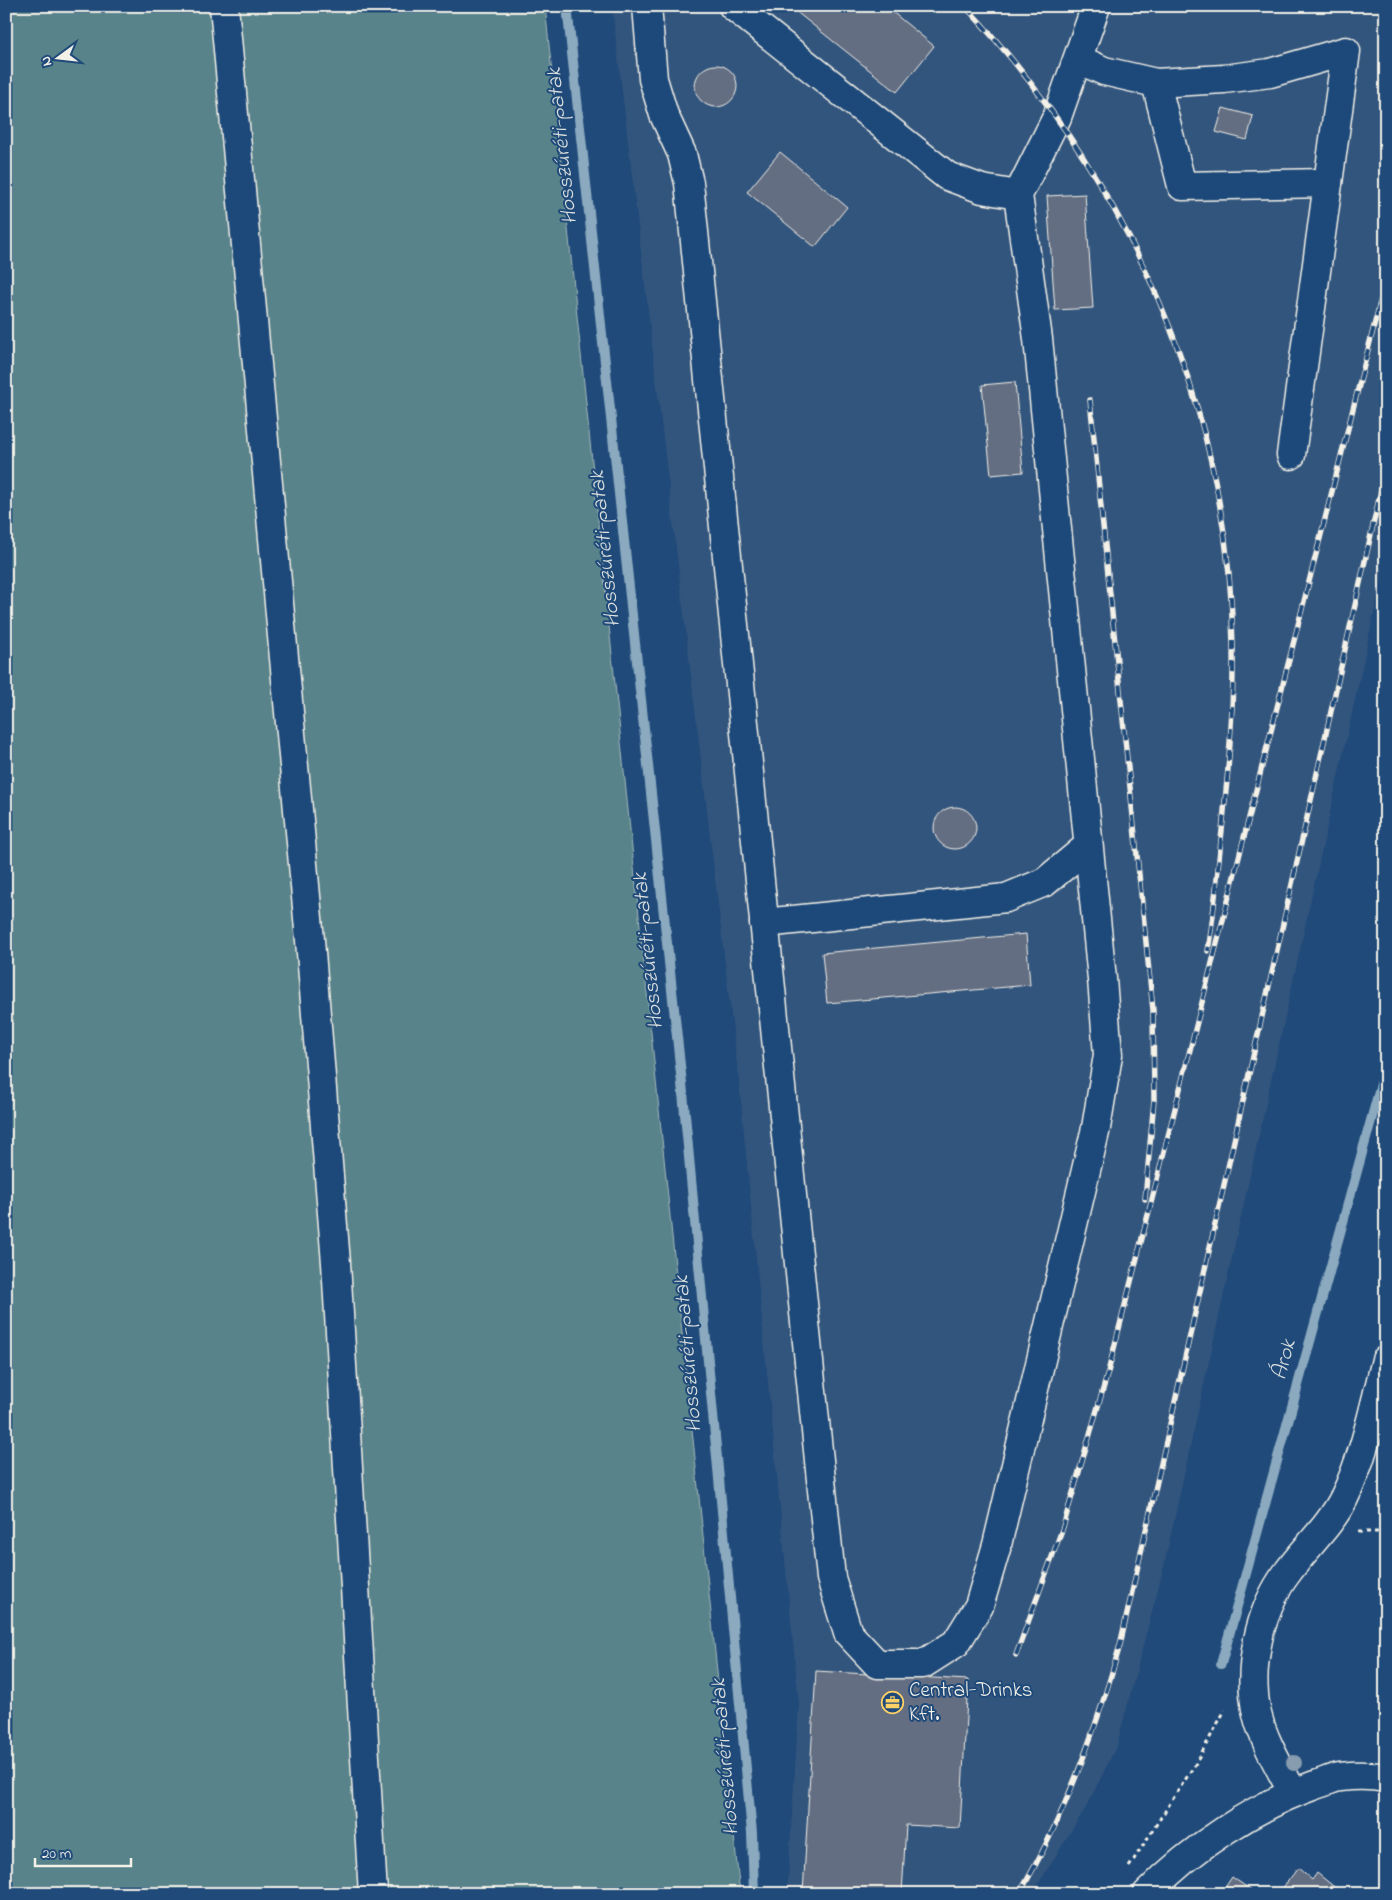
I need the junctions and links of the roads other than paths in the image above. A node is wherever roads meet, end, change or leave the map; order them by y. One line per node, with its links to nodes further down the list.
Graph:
1 (224, 6): 15 (street)
2 (647, 6): 11 (street)
3 (733, 6): 8 (street)
4 (1096, 6): 5 (street)
5 (1078, 59): 6 (street); 8 (street)
6 (1156, 83): 7 (street); 7 (street)
7 (1328, 183): 9 (street)
8 (1018, 195): 10 (street)
9 (1291, 455)
10 (1088, 846): 11 (street); 11 (street)
11 (764, 923)
12 (1386, 1360): 14 (street)
13 (1386, 1778): 14 (street)
14 (1293, 1793): 16 (street)
15 (373, 1894)
16 (1146, 1894)

